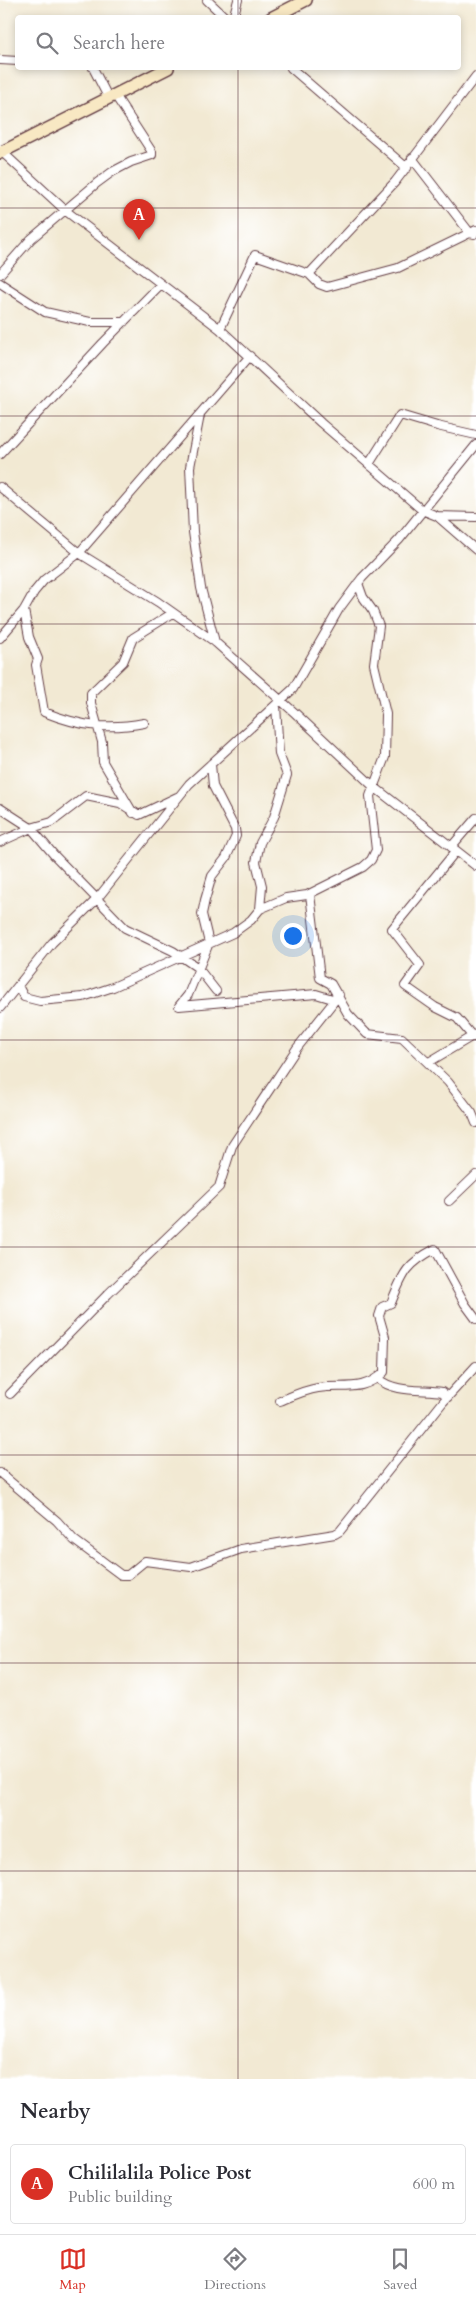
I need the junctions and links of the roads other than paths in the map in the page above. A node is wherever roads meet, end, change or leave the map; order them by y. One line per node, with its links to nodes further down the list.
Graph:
1 (207, 0): 4 (street)
2 (238, 0): 5 (street)
3 (306, 0): 6 (street)
4 (223, 15)
5 (234, 15)
6 (278, 15)
7 (0, 60): 8 (street)
8 (15, 61)
9 (94, 70): 13 (street)
10 (164, 70): 13 (street)
11 (293, 70): 16 (street)
12 (476, 76): 15 (street)
13 (112, 97): 14 (street); 17 (street)
14 (1, 151): 17 (street)
15 (412, 158): 16 (street); 18 (street)
16 (407, 168): 20 (street)
17 (66, 211): 19 (street); 22 (street)
18 (474, 232): 20 (street)
19 (0, 274)
20 (309, 274): 24 (street)
21 (0, 283): 23 (street)
22 (161, 284): 23 (street); 24 (street)
23 (124, 322): 29 (street)
24 (220, 329): 25 (street)
25 (250, 356): 26 (street); 30 (street)
26 (201, 412): 36 (street); 41 (street)
27 (476, 435): 30 (street)
28 (476, 445): 32 (street)
29 (0, 454)
30 (369, 464): 32 (street)
31 (0, 487): 36 (street)
32 (422, 510): 33 (street); 37 (street)
33 (436, 516): 34 (street); 35 (street)
34 (476, 517)
35 (476, 550)
36 (79, 553): 38 (street); 39 (street)
37 (358, 583): 42 (street); 46 (street)
38 (24, 610): 40 (street); 44 (street)
39 (173, 613): 41 (street); 44 (street)
40 (0, 638)
41 (215, 642): 42 (street)
42 (278, 703): 45 (street); 46 (street); 57 (street)
43 (144, 723): 44 (street)
44 (98, 726): 49 (street)
45 (211, 764): 47 (street); 58 (street)
46 (372, 786): 53 (street); 55 (street)
47 (177, 797): 49 (street); 56 (street)
48 (0, 808): 51 (street)
49 (133, 812): 51 (street)
50 (476, 818): 53 (street)
51 (31, 828): 52 (street); 56 (street)
52 (0, 842)
53 (454, 849): 54 (street); 65 (street)
54 (476, 866)
55 (310, 894): 57 (street); 63 (street)
56 (97, 899): 59 (street); 61 (street)
57 (260, 909): 58 (street)
58 (209, 943): 59 (street); 60 (street)
59 (180, 956): 60 (street); 61 (street)
60 (198, 968): 62 (street); 63 (street)
61 (18, 986): 64 (street)
62 (216, 991)
63 (337, 998): 66 (street); 73 (street)
64 (0, 1008)
65 (475, 1035): 66 (street)
66 (429, 1062): 67 (street)
67 (476, 1122)
68 (476, 1175): 69 (street)
69 (449, 1201)
70 (476, 1319): 72 (street)
71 (476, 1366): 74 (street)
72 (377, 1378): 74 (street); 75 (street)
73 (10, 1394)
74 (448, 1397): 76 (street)
75 (280, 1401)
76 (0, 1473)

